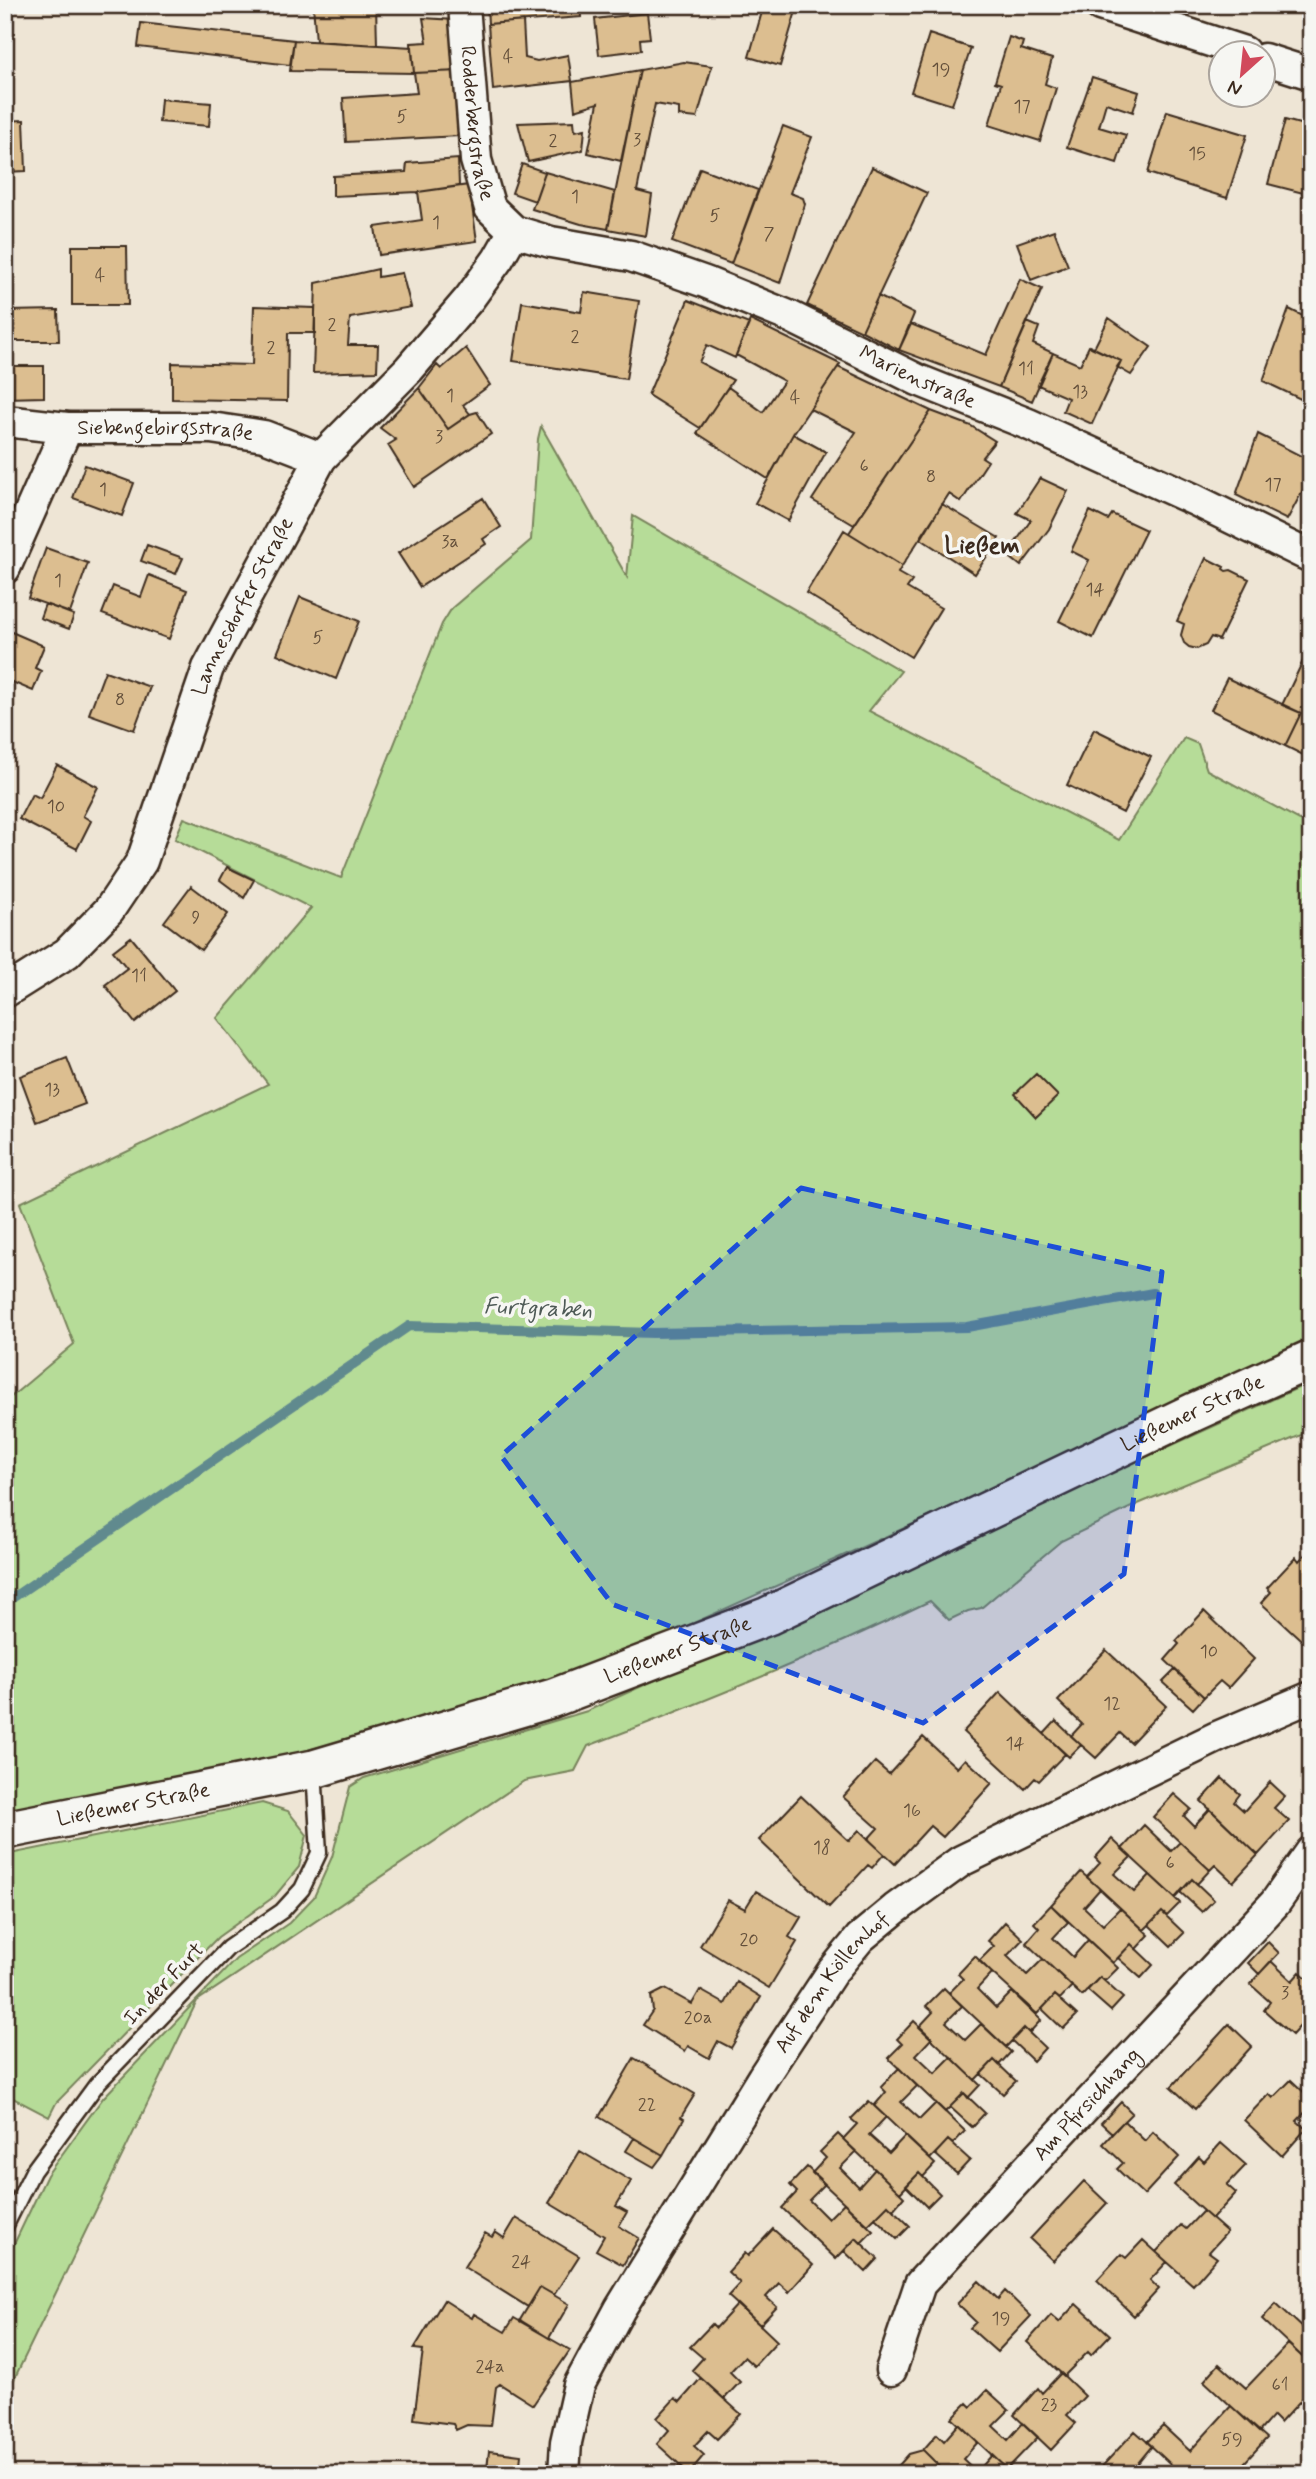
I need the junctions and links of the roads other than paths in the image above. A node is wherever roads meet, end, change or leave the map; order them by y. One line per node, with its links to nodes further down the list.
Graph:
1 (464, 5): 6 (street, Rodderbergstraße)
2 (1100, 5): 3 (street)
3 (1208, 40)
4 (1278, 63): 5 (street)
5 (1311, 74)
6 (514, 231): 9 (street, Lannesdorfer Straße); 10 (street, Marienstraße)
7 (5, 421): 8 (street, Siebengebirgsstraße)
8 (67, 428): 9 (street, Siebengebirgsstraße); 11 (street)
9 (321, 458): 12 (street, Lannesdorfer Straße)
10 (1311, 558)
11 (5, 568)
12 (5, 992)
13 (1311, 1359): 15 (street, Ließemer Straße)
14 (1311, 1698): 20 (street, Auf dem Köllenhof)
15 (314, 1769): 16 (street, Ließemer Straße); 18 (lane, In der Furt)
16 (5, 1830)
17 (1311, 1852): 19 (street, Am Pfirsichhang)
18 (5, 2227)
19 (891, 2370)
20 (564, 2474)

